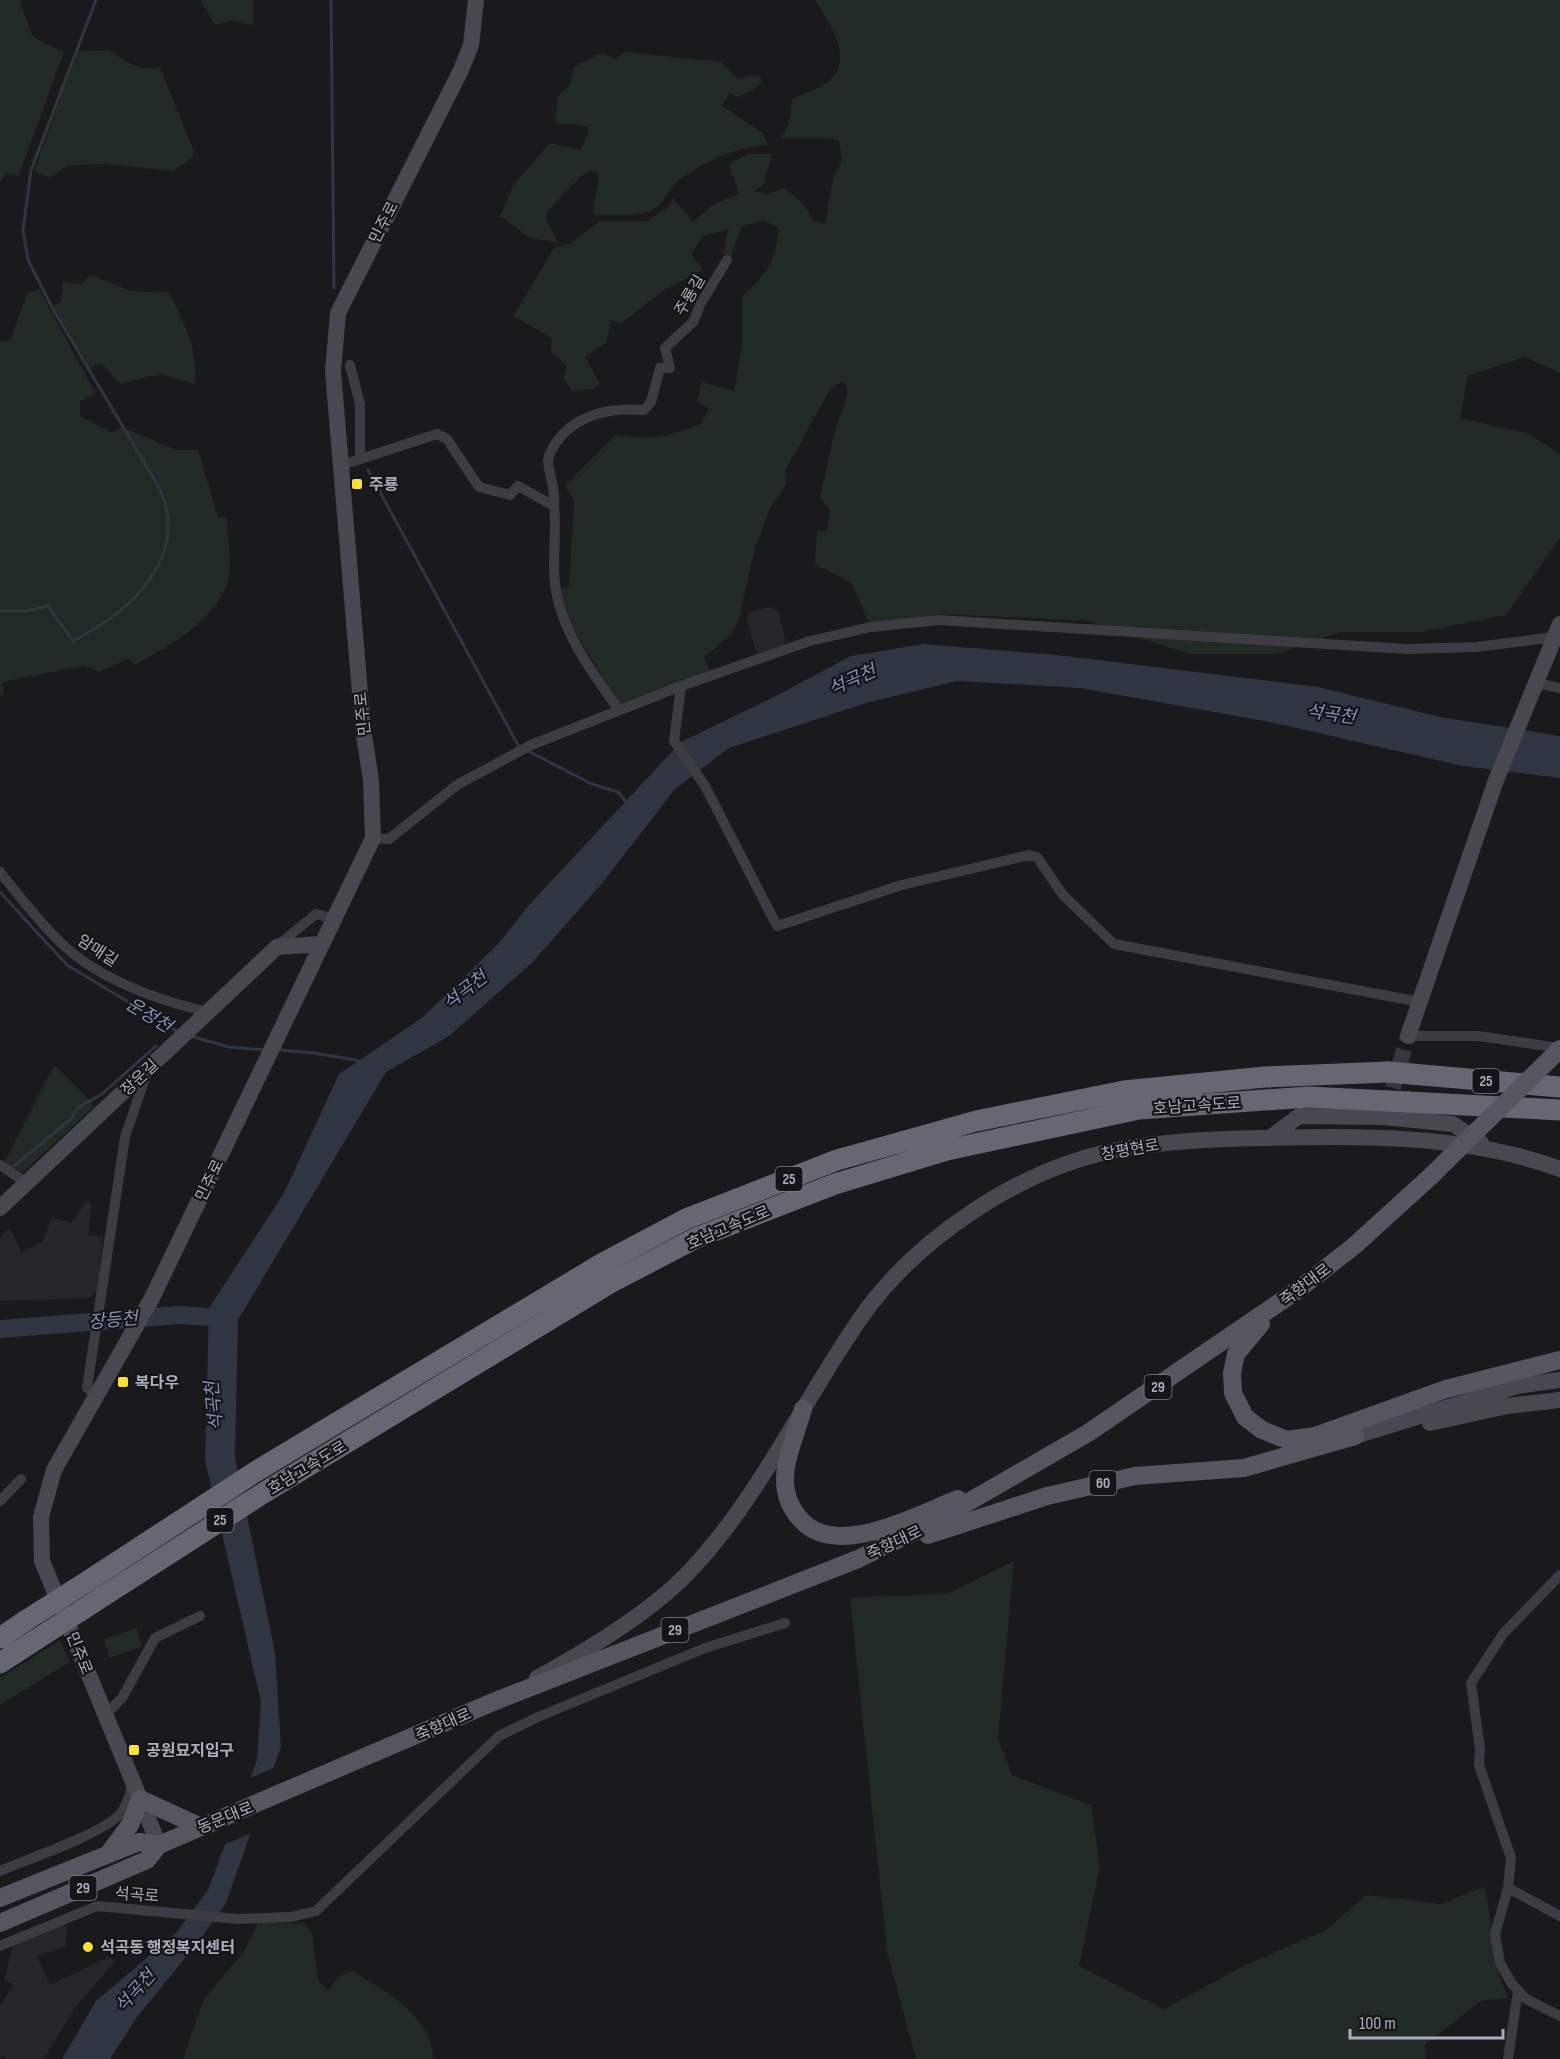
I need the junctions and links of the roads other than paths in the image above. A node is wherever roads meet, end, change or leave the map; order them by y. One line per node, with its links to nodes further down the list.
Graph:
1 (476, 0): 5 (main road, 민주로)
2 (727, 260): 6 (street, 주룡길)
3 (350, 365): 4 (street)
4 (360, 458): 5 (street); 6 (street)
5 (342, 465): 12 (main road, 민주로)
6 (554, 506): 11 (street, 주룡길)
7 (1557, 631): 8 (main road); 9 (street)
8 (1536, 683): 10 (street); 17 (main road)
9 (681, 686): 11 (street); 17 (street)
10 (1560, 688)
11 (619, 710): 12 (street)
12 (373, 838): 14 (main road, 민주로)
13 (0, 872): 18 (street, 암매길)
14 (335, 919): 15 (main road, 민주로); 16 (street, 장운길)
15 (321, 944): 16 (main road); 33 (main road, 민주로)
16 (277, 947): 18 (main road, 장운길)
17 (1420, 1002): 19 (main road)
18 (203, 1016): 21 (main road, 장운길)
19 (1408, 1036): 20 (street)
20 (1560, 1048): 30 (main road, 죽향대로 / 29, bridge)
21 (148, 1068): 28 (main road, 장운길); 33 (street)
22 (1560, 1087): 40 (highway, 호남고속도로 / 25, bridge)
23 (1488, 1107): 24 (highway, 호남고속도로 / 25); 25 (highway); 40 (highway, 호남고속도로 / 25)
24 (1560, 1110)
25 (1560, 1118)
26 (0, 1165): 28 (street)
27 (1560, 1169): 35 (main road, 창평현로)
28 (27, 1184): 29 (main road, 장운길)
29 (0, 1208)
30 (1299, 1289): 31 (main road); 37 (main road, 죽향대로 / 29)
31 (1560, 1360)
32 (1560, 1380): 36 (main road, 60)
33 (98, 1396): 49 (main road, 민주로)
34 (1560, 1400): 36 (main road)
35 (803, 1409): 37 (main road); 48 (main road, 창평현로)
36 (1355, 1436): 41 (main road, 60)
37 (1012, 1478): 41 (main road, 죽향대로 / 29)
38 (21, 1479): 39 (street)
39 (0, 1501)
40 (173, 1538): 43 (highway, 호남고속도로 / 25)
41 (858, 1558): 48 (main road, 죽향대로 / 29)
42 (1560, 1575): 56 (street)
43 (97, 1588): 46 (highway, 호남고속도로 / 25, bridge); 47 (highway, 호남고속도로 / 25, bridge)
44 (200, 1616): 49 (street)
45 (785, 1623): 60 (street, 석곡로)
46 (0, 1638)
47 (0, 1663)
48 (493, 1702): 51 (main road, 죽향대로 / 29)
49 (105, 1715): 50 (main road, 민주로)
50 (136, 1790): 52 (main road); 53 (main road, 민주로); 54 (main road); 55 (street)
51 (290, 1791): 52 (main road, 동문대로 / 29)
52 (202, 1826): 53 (main road, 동문대로 / 29)
53 (159, 1845): 54 (main road, 동문대로 / 29); 59 (main road, 동문대로 / 29)
54 (108, 1855): 57 (main road, 동문대로 / 29)
55 (0, 1870)
56 (1508, 1888): 58 (street); 61 (street)
57 (0, 1898)
58 (1560, 1916)
59 (0, 1923)
60 (0, 1946)
61 (1518, 1990): 62 (street); 63 (street)
62 (1560, 2016)
63 (1508, 2059)

